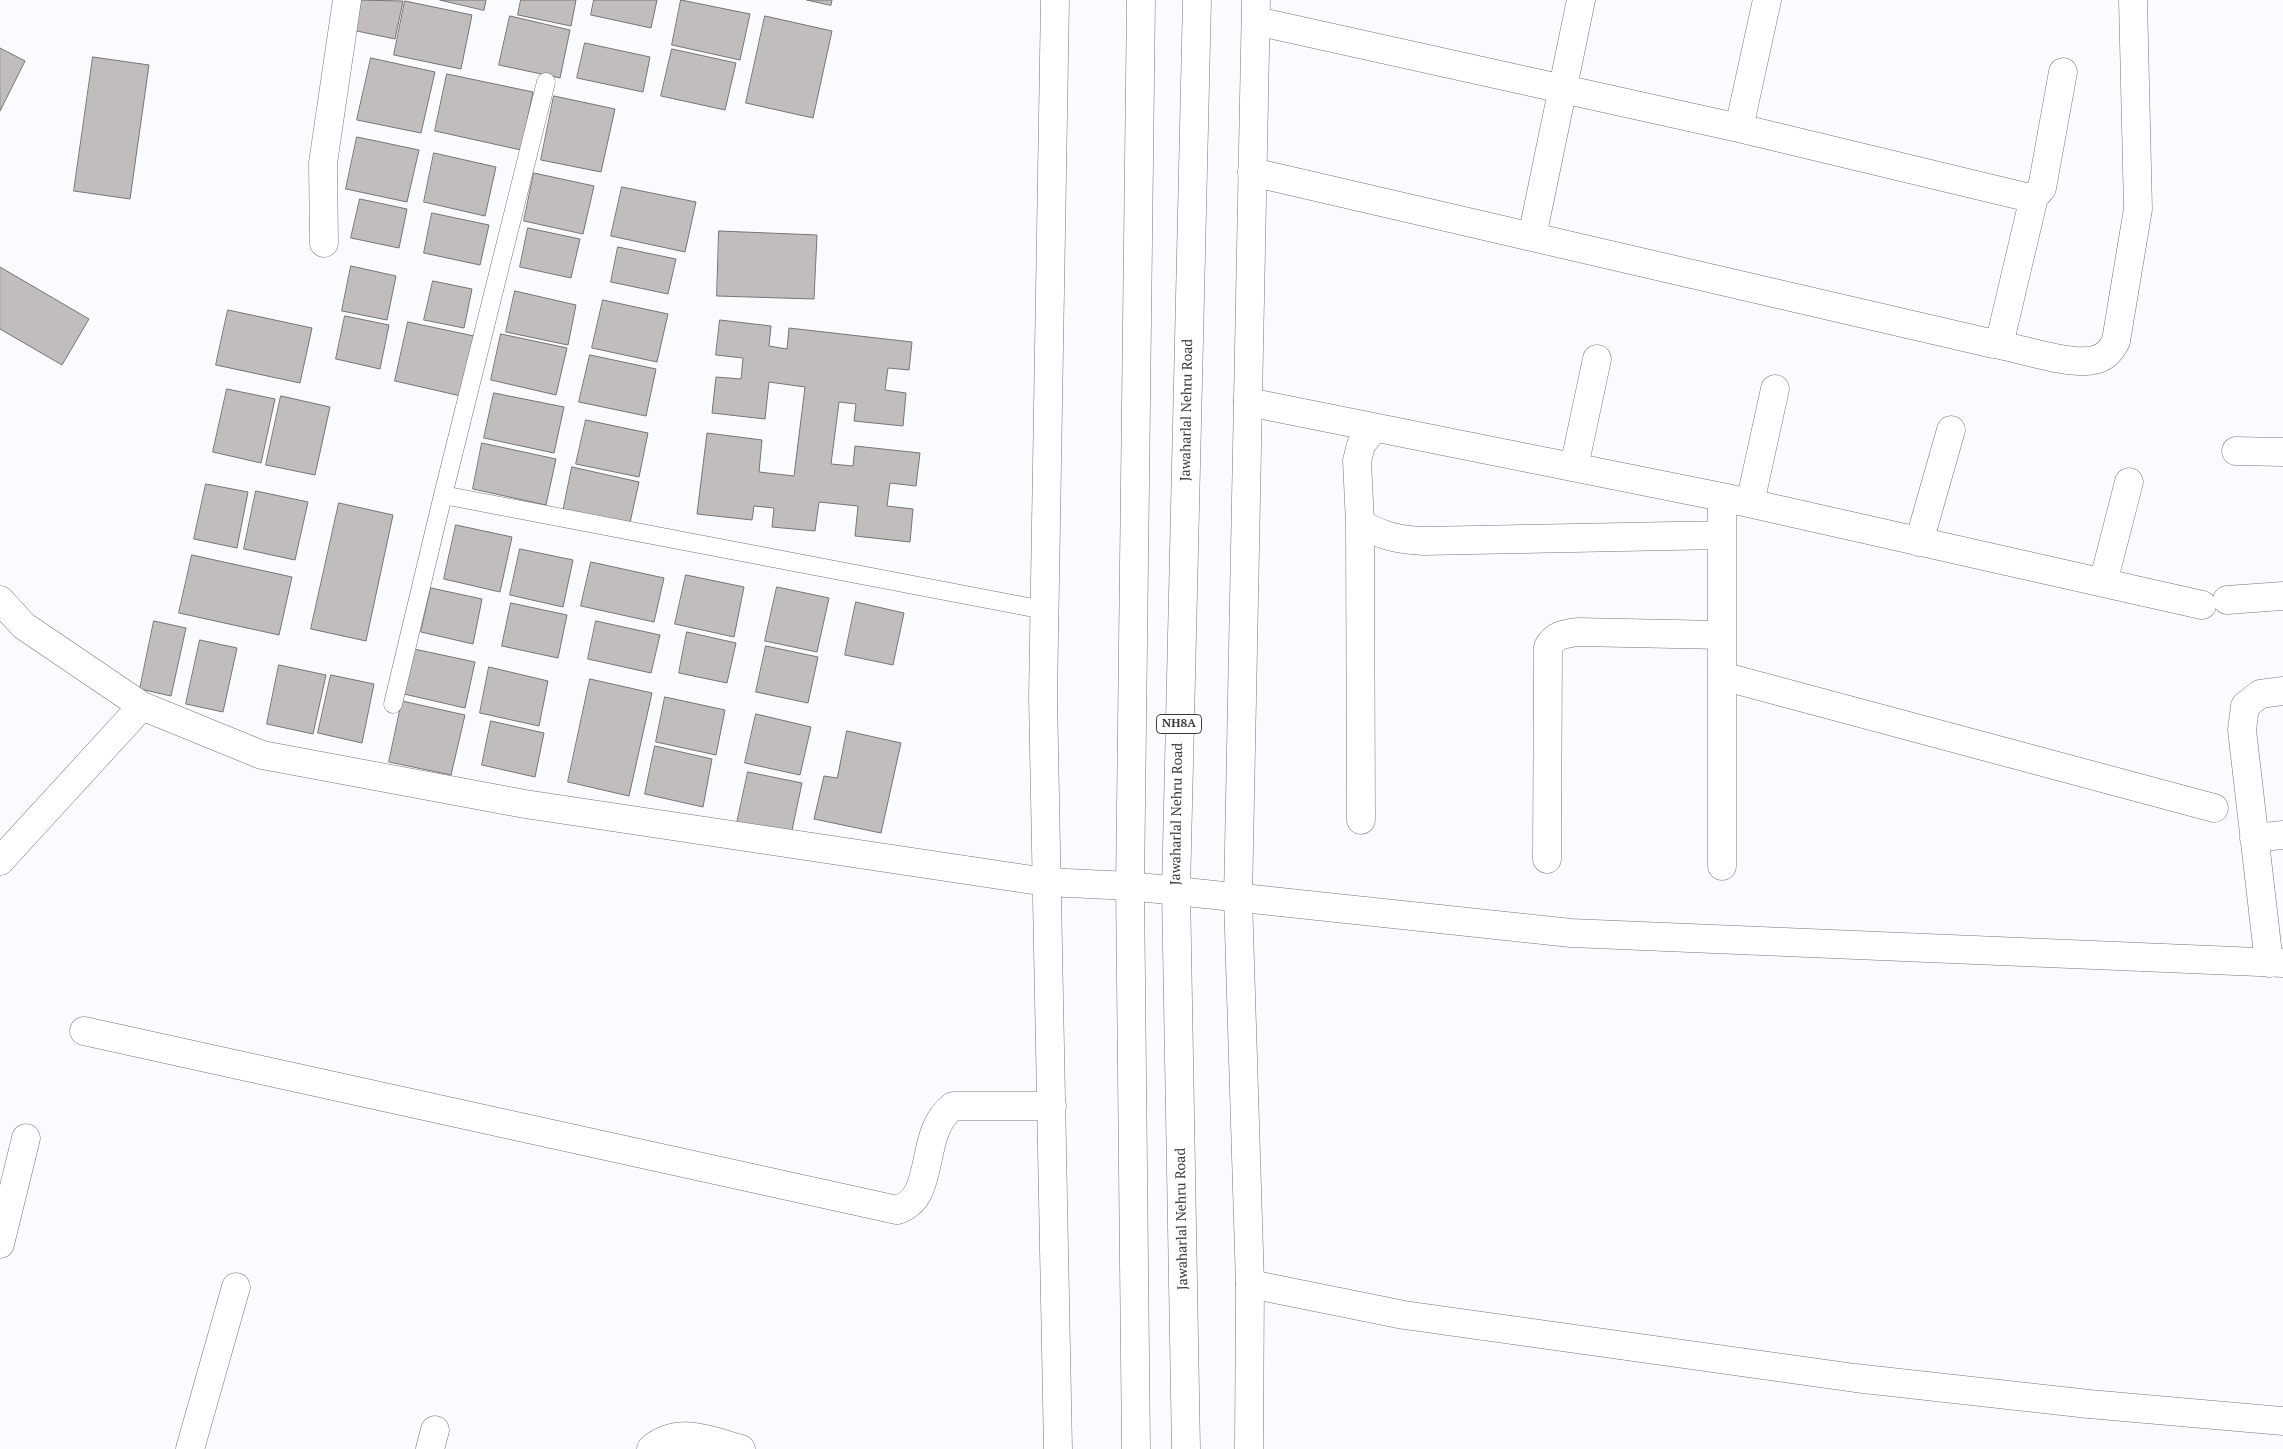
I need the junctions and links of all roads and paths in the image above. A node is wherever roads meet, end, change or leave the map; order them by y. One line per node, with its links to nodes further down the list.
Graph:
1 (347, 0): 16 (street)
2 (1055, 0): 36 (street)
3 (1141, 0): 50 (street)
4 (1197, 0): 51 (street, Jawaharlal Nehru Road / NH8A)
5 (1581, 0): 11 (street)
6 (1767, 0): 12 (street)
7 (2133, 0): 17 (street)
8 (1256, 10): 11 (street); 13 (street)
9 (2063, 72): 14 (street)
10 (546, 82): 27 (lane)
11 (1562, 89): 12 (street); 15 (street)
12 (1738, 128): 14 (street)
13 (1252, 172): 15 (street); 20 (street)
14 (2034, 197): 17 (street)
15 (1532, 237): 17 (street)
16 (324, 243)
17 (2000, 345)
18 (1597, 359): 25 (street)
19 (1775, 389): 29 (street)
20 (1248, 402): 21 (street); 52 (street)
21 (1374, 428): 25 (street); 30 (street)
22 (1950, 430): 32 (street)
23 (2236, 451): 24 (street)
24 (2283, 452)
25 (1574, 468): 28 (street)
26 (2129, 482): 33 (street)
27 (443, 495): 36 (lane); 40 (lane)
28 (1722, 497): 29 (street); 31 (street)
29 (1750, 504): 32 (street)
30 (1360, 524): 31 (street); 43 (street)
31 (1722, 535): 37 (street)
32 (1919, 542): 33 (street)
33 (2103, 583): 34 (street)
34 (2283, 596)
35 (0, 600): 41 (street)
36 (1044, 610): 49 (street)
37 (1722, 635): 38 (street); 46 (street)
38 (1722, 676): 42 (street); 48 (street)
39 (2283, 691): 45 (street)
40 (393, 704)
41 (142, 706): 47 (street); 49 (street)
42 (2214, 808)
43 (1361, 820)
44 (2283, 835): 45 (street)
45 (2254, 838): 53 (street)
46 (1547, 859)
47 (0, 862)
48 (1722, 866)
49 (1046, 882): 50 (street); 55 (street)
50 (1130, 886): 51 (street); 65 (street)
51 (1176, 890): 52 (street); 66 (street, Jawaharlal Nehru Road / NH8A)
52 (1238, 898): 53 (street); 58 (street)
53 (2276, 963)
54 (84, 1031): 55 (street)
55 (1052, 1106): 64 (street)
56 (26, 1138): 57 (street)
57 (0, 1244)
58 (1250, 1284): 60 (street); 67 (street)
59 (236, 1287): 61 (street)
60 (2283, 1421)
61 (190, 1449)
62 (651, 1449): 63 (street)
63 (742, 1449)
64 (1058, 1449)
65 (1136, 1449)
66 (1186, 1449)
67 (1249, 1449)

